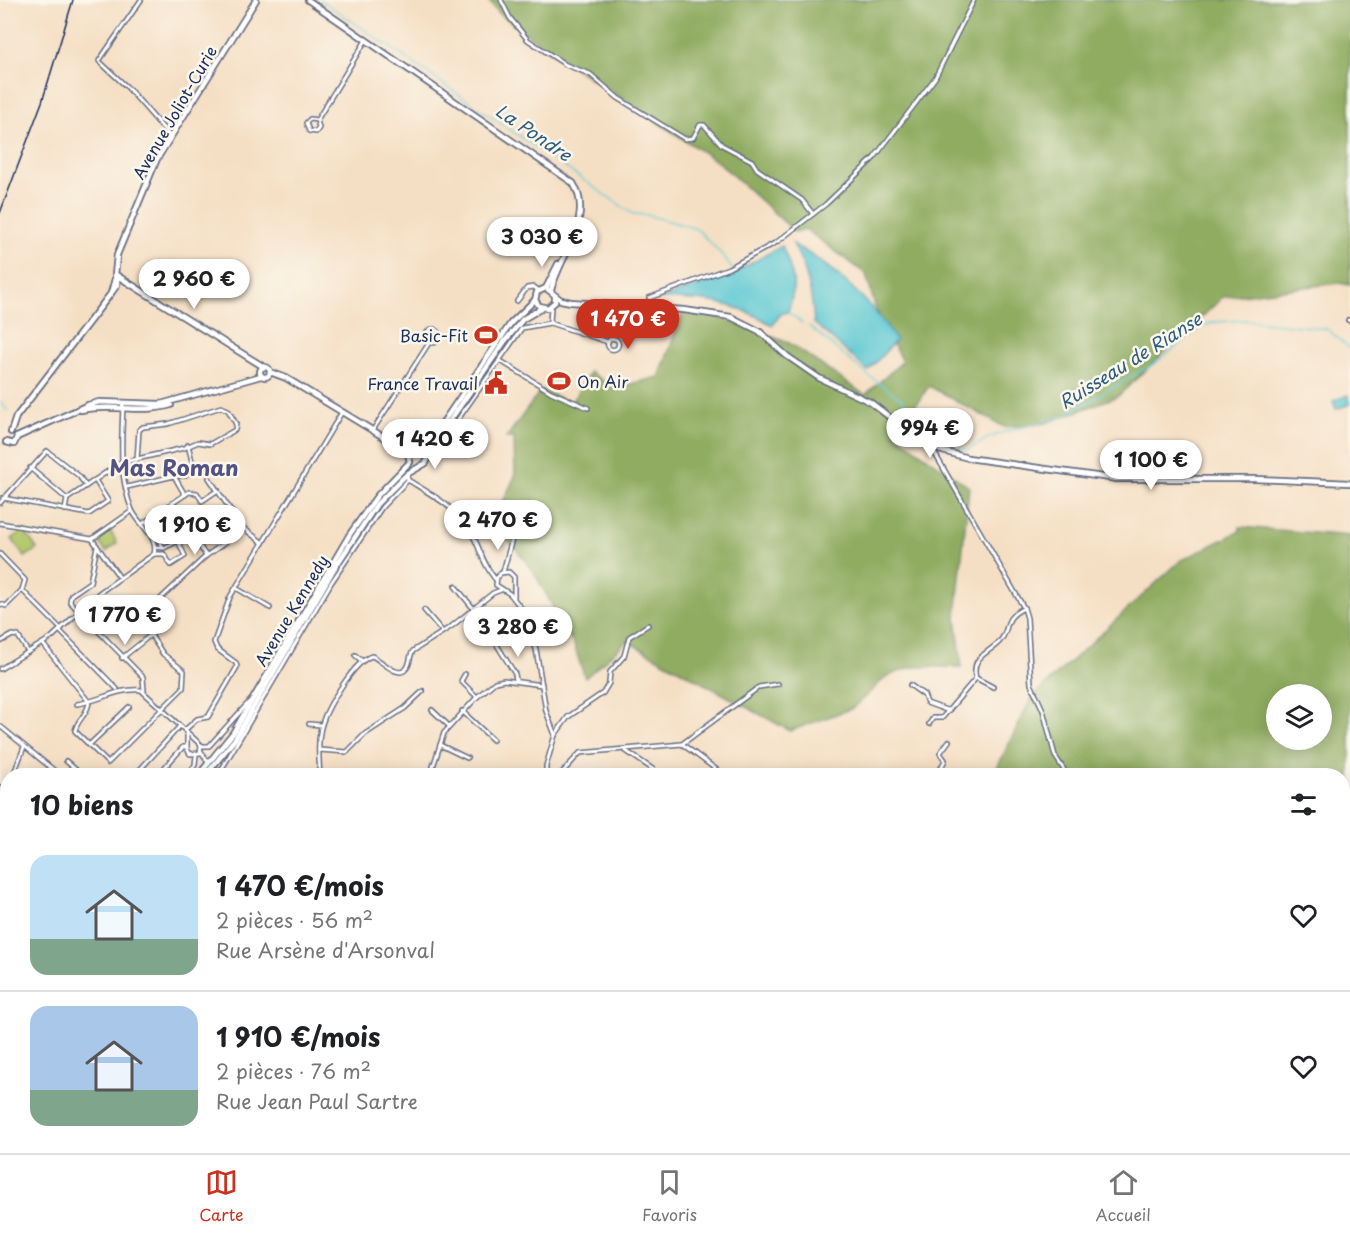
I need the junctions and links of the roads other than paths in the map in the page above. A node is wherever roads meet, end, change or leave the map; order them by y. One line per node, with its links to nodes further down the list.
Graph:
1 (141, 0): 8 (street)
2 (256, 0): 8 (main road, Avenue Joliot-Curie)
3 (308, 0): 6 (main road)
4 (501, 0): 9 (street)
5 (974, 0): 9 (street)
6 (366, 40): 7 (street); 11 (main road)
7 (317, 120): 7 (street)
8 (170, 136): 10 (main road, Avenue Joliot-Curie)
9 (813, 214): 19 (street)
10 (116, 278): 25 (main road); 32 (main road, Avenue Joliot-Curie)
11 (549, 289): 12 (main road); 13 (main road)
12 (538, 290): 14 (main road); 15 (street)
13 (555, 296): 16 (main road); 17 (main road)
14 (535, 300): 18 (main road); 38 (main road)
15 (517, 301)
16 (578, 302): 17 (main road); 19 (main road)
17 (552, 306): 18 (main road); 20 (street)
18 (543, 308): 20 (street); 42 (main road)
19 (646, 309): 41 (main road)
20 (549, 315): 21 (street)
21 (550, 322): 22 (street); 24 (street)
22 (608, 342)
23 (429, 343): 23 (street); 30 (street)
24 (499, 360): 28 (street); 42 (street)
25 (262, 371): 26 (main road); 26 (main road); 27 (main road)
26 (270, 374): 29 (main road)
27 (123, 406): 34 (main road); 46 (street)
28 (588, 408)
29 (342, 412): 31 (main road); 72 (street)
30 (379, 424): 31 (street); 33 (street)
31 (373, 430): 33 (main road)
32 (11, 432): 34 (main road); 35 (main road, Avenue Joliot-Curie)
33 (379, 434): 39 (main road)
34 (17, 437): 35 (main road)
35 (6, 442): 36 (main road)
36 (0, 445)
37 (188, 445): 44 (street); 44 (street); 49 (street)
38 (423, 445): 40 (main road); 42 (main road)
39 (400, 447): 40 (main road); 43 (main road)
40 (411, 447): 43 (main road)
41 (937, 448): 53 (main road); 99 (street)
42 (431, 451): 47 (main road)
43 (408, 454): 45 (main road)
44 (136, 460): 46 (street)
45 (410, 462): 47 (main road); 126 (main road, Avenue Kennedy)
46 (120, 463): 52 (street); 55 (street)
47 (417, 466): 50 (main road, Avenue Kennedy)
48 (30, 468): 54 (street); 58 (street); 59 (street)
49 (174, 476): 55 (street); 57 (street)
50 (408, 477): 83 (street); 165 (main road, Avenue Kennedy); 166 (street)
51 (209, 478): 56 (street)
52 (95, 480): 54 (street); 62 (street)
53 (1350, 483)
54 (86, 486): 59 (street)
55 (127, 487): 63 (street)
56 (218, 490): 57 (street); 72 (street)
57 (185, 495): 61 (street)
58 (3, 498): 60 (street); 62 (street)
59 (67, 499): 62 (street)
60 (0, 503)
61 (172, 503): 64 (street); 68 (street)
62 (65, 510)
63 (132, 511): 66 (street); 69 (street)
64 (147, 521): 66 (street); 74 (street)
65 (0, 523): 69 (street)
66 (142, 524): 75 (street)
67 (214, 525): 68 (street)
68 (196, 537): 77 (street)
69 (92, 539): 73 (street)
70 (512, 539): 80 (street)
71 (226, 542): 77 (street)
72 (263, 543): 90 (street)
73 (98, 546): 85 (street); 102 (street)
74 (164, 548): 75 (street); 75 (street)
75 (155, 550): 85 (street)
76 (0, 554): 78 (street)
77 (206, 556): 96 (street)
78 (4, 558): 79 (street); 91 (street)
79 (0, 562)
80 (506, 567): 81 (street); 82 (street)
81 (503, 572): 82 (street); 84 (street)
82 (509, 572): 89 (street)
83 (490, 573): 84 (street); 86 (street)
84 (498, 575): 86 (street)
85 (120, 579): 102 (street)
86 (496, 580): 87 (street)
87 (496, 585): 92 (street); 94 (street)
88 (455, 586): 100 (street)
89 (514, 587): 93 (street); 95 (street)
90 (236, 588): 98 (street); 141 (street)
91 (22, 590): 97 (street); 105 (street)
92 (501, 590): 93 (street); 94 (street)
93 (506, 592): 95 (street)
94 (493, 593): 100 (street)
95 (514, 598): 120 (street)
96 (156, 603): 103 (street); 107 (street)
97 (0, 604)
98 (270, 608)
99 (1024, 608): 117 (street); 174 (street)
100 (473, 609): 106 (street)
101 (424, 610): 106 (street)
102 (79, 613): 105 (street); 113 (street)
103 (123, 623)
104 (648, 625): 142 (street)
105 (61, 630): 109 (street); 123 (street)
106 (442, 631): 114 (street)
107 (150, 634): 113 (street); 131 (street)
108 (0, 642): 111 (street)
109 (43, 644): 111 (street); 128 (street)
110 (497, 645): 118 (street)
111 (28, 652): 115 (street)
112 (354, 655): 114 (street)
113 (122, 658): 124 (street)
114 (362, 661): 137 (street)
115 (0, 669)
116 (465, 674): 127 (street)
117 (976, 678): 122 (street); 134 (street)
118 (516, 680): 120 (street); 127 (street)
119 (778, 684): 146 (street)
120 (542, 685): 142 (street)
121 (910, 685): 134 (street)
122 (993, 687)
123 (118, 690): 124 (street); 128 (street)
124 (144, 691): 131 (street)
125 (423, 691): 152 (street)
126 (253, 697): 148 (street); 164 (main road, Avenue Kennedy)
127 (477, 697): 133 (street)
128 (89, 702): 129 (street); 147 (street)
129 (77, 704)
130 (129, 707): 147 (street)
131 (163, 710): 140 (street); 147 (street)
132 (432, 710): 139 (street)
133 (462, 711): 139 (street); 143 (street)
134 (949, 711): 136 (street)
135 (309, 724): 137 (street)
136 (929, 724)
137 (321, 725): 152 (street)
138 (0, 726): 150 (street)
139 (449, 726): 149 (street)
140 (179, 727): 141 (street); 161 (street)
141 (186, 732): 144 (street); 151 (street)
142 (555, 735): 169 (street)
143 (493, 740)
144 (194, 741): 148 (street); 151 (street)
145 (949, 741): 173 (street)
146 (682, 744): 153 (street); 172 (street)
147 (89, 745)
148 (201, 745): 154 (street)
149 (440, 745): 155 (street); 168 (street)
150 (24, 747): 158 (street); 159 (street)
151 (188, 747): 154 (street); 162 (street)
152 (319, 750): 167 (street)
153 (626, 751): 170 (street); 171 (street)
154 (198, 754): 156 (street); 163 (street)
155 (467, 758)
156 (206, 759)
157 (66, 761): 160 (street)
158 (16, 768)
159 (51, 768)
160 (74, 768)
161 (141, 768)
162 (164, 768)
163 (193, 768)
164 (204, 768)
165 (211, 768)
166 (223, 768)
167 (320, 768)
168 (433, 768)
169 (546, 768)
170 (565, 768)
171 (651, 768)
172 (714, 768)
173 (942, 768)
174 (1063, 768)

